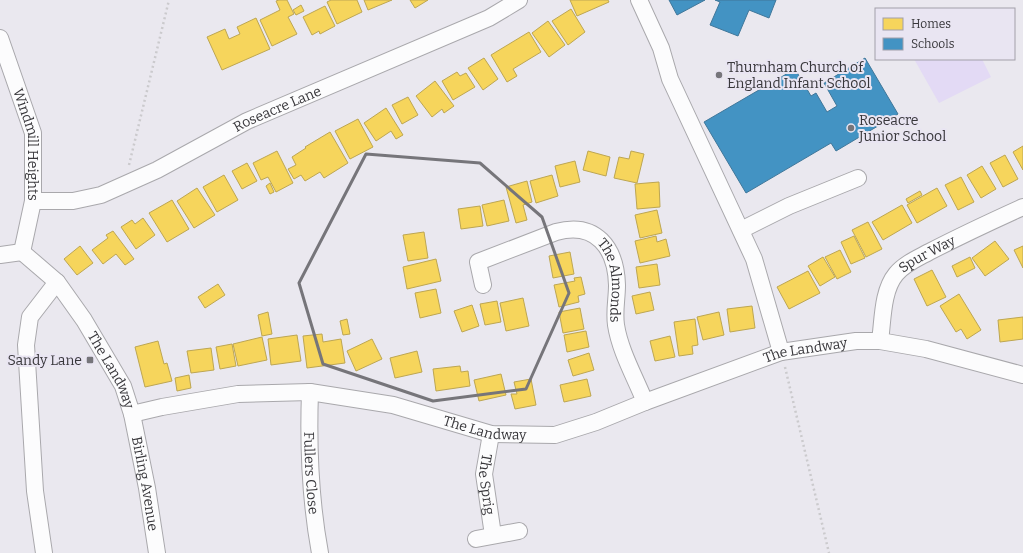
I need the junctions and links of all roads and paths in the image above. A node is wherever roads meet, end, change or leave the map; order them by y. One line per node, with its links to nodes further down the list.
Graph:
1 (169, 0): 6 (path)
2 (519, 0): 6 (street, Roseacre Lane)
3 (639, 0): 9 (street)
4 (0, 38): 7 (street, Windmill Heights)
5 (858, 178): 9 (street)
6 (124, 184): 7 (street, Roseacre Lane)
7 (33, 201): 10 (street, Windmill Heights)
8 (1023, 207): 14 (street, Spur Way)
9 (741, 230): 15 (street)
10 (22, 252): 11 (street); 12 (street, The Landway)
11 (0, 255)
12 (56, 282): 19 (street, The Landway); 24 (street)
13 (483, 285): 18 (street, The Almonds)
14 (880, 341): 15 (street, The Landway); 16 (street, The Landway)
15 (781, 352): 18 (street, The Landway); 27 (path)
16 (1023, 375)
17 (310, 392): 19 (street, The Landway); 20 (street, The Landway); 26 (street, Fullers Close)
18 (645, 402): 20 (street, The Landway)
19 (132, 414): 25 (street, Birling Avenue)
20 (491, 434): 22 (street, The Sprig)
21 (519, 531): 22 (street, The Sprig)
22 (492, 535): 23 (street, The Sprig)
23 (476, 539)
24 (44, 553)
25 (157, 553)
26 (320, 553)
27 (830, 553)

